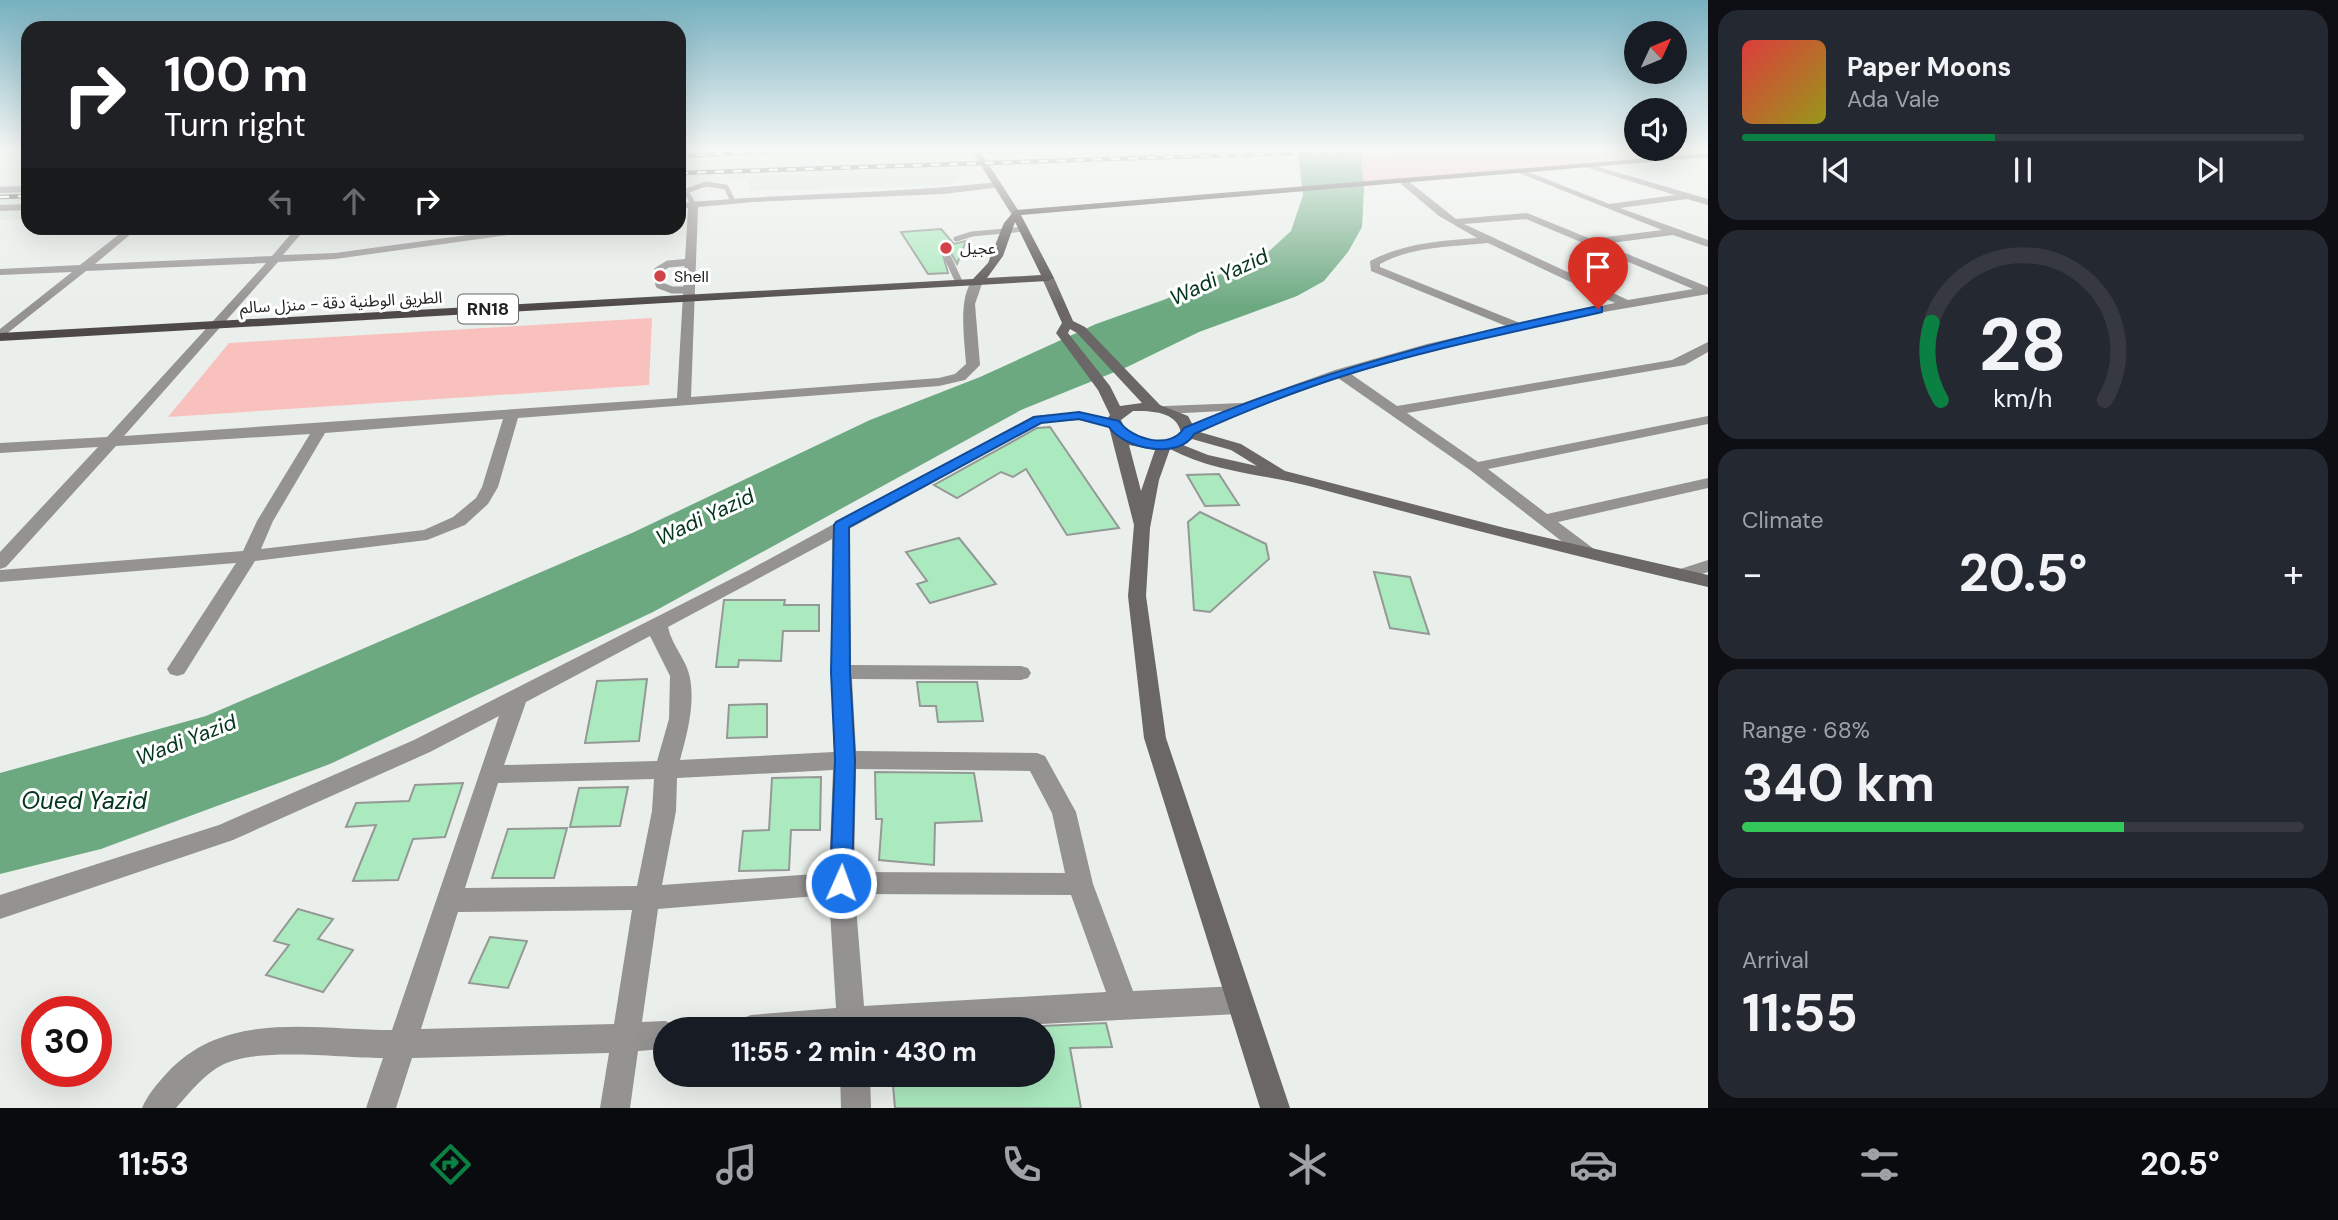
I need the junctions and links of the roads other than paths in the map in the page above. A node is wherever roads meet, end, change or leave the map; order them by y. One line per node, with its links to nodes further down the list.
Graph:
1 (710, 203): 7 (street)
2 (1009, 203): 12 (main road)
3 (1149, 203): 12 (main road)
4 (1430, 203): 13 (street)
5 (1597, 203): 10 (street)
6 (1635, 203): 10 (street)
7 (693, 204): 8 (street); 26 (street)
8 (686, 205)
9 (21, 207): 11 (street)
10 (1608, 207): 16 (street)
11 (0, 208)
12 (1015, 213): 14 (main road); 15 (main road)
13 (1454, 222): 21 (street); 22 (street)
14 (1025, 229): 15 (lane); 30 (main road)
15 (1005, 232): 20 (lane); 32 (main road)
16 (1676, 232): 22 (street); 23 (street)
17 (124, 235): 27 (street)
18 (295, 235): 25 (street)
19 (489, 235): 25 (street)
20 (956, 239)
21 (1488, 240): 36 (street); 38 (street)
22 (1588, 242): 34 (street)
23 (1708, 244)
24 (948, 258): 33 (lane)
25 (274, 259): 27 (street); 37 (street)
26 (691, 262): 28 (lane); 35 (street)
27 (81, 268): 29 (street); 40 (street)
28 (658, 271)
29 (0, 272)
30 (1048, 278): 32 (main road, الطريق الوطنية دقة - منزل سالم / RN18); 39 (main road)
31 (658, 280): 35 (lane)
32 (977, 281): 33 (main road, الطريق الوطنية دقة - منزل سالم / RN18); 43 (street)
33 (959, 282): 35 (main road, الطريق الوطنية دقة - منزل سالم / RN18)
34 (1707, 290): 36 (street)
35 (690, 294): 37 (main road, الطريق الوطنية دقة - منزل سالم / RN18); 43 (street)
36 (1628, 304): 38 (street)
37 (219, 324): 40 (main road, الطريق الوطنية دقة - منزل سالم / RN18); 52 (street)
38 (1519, 327): 42 (street)
39 (1070, 329): 45 (main road); 49 (main road)
40 (0, 336)
41 (1708, 346): 46 (street)
42 (1339, 373): 44 (street); 46 (street)
43 (684, 403): 47 (street)
44 (1247, 406): 45 (street); 51 (street)
45 (1160, 409): 49 (main road); 51 (main road)
46 (1394, 411): 55 (street)
47 (512, 415): 50 (street); 62 (street)
48 (1708, 419): 55 (street)
49 (1117, 423): 53 (main road); 59 (street); 60 (main road)
50 (320, 429): 52 (street); 62 (street)
51 (1189, 432): 53 (main road); 56 (main road)
52 (113, 441): 54 (street); 63 (street)
53 (1167, 445): 56 (main road); 60 (main road)
54 (0, 448)
55 (1475, 467): 58 (street)
56 (1281, 474): 61 (main road)
57 (1708, 483): 58 (street)
58 (1547, 519): 61 (street)
59 (841, 525): 68 (street); 70 (street)
60 (1142, 527): 81 (main road)
61 (1588, 553): 65 (main road)
62 (249, 556): 66 (street); 69 (street)
63 (0, 563)
64 (1708, 566): 65 (street)
65 (1680, 575): 67 (main road)
66 (0, 576)
67 (1708, 581)
68 (659, 624): 72 (street); 74 (street)
69 (177, 668)
70 (841, 672): 71 (street); 73 (street)
71 (1021, 673)
72 (517, 698): 75 (street); 80 (street)
73 (845, 760): 74 (street); 76 (street); 77 (street)
74 (666, 771): 75 (street); 78 (street)
75 (490, 774): 79 (street)
76 (841, 883): 77 (street); 78 (street); 83 (street)
77 (1080, 884): 82 (street)
78 (647, 898): 79 (street); 86 (street)
79 (449, 900): 87 (street)
80 (0, 907)
81 (1238, 1000): 82 (street); 93 (main road)
82 (1124, 1005): 84 (street)
83 (851, 1017)
84 (961, 1017)
85 (653, 1036): 86 (street)
86 (626, 1038): 87 (street); 91 (street)
87 (402, 1044): 89 (street); 90 (street)
88 (855, 1087): 92 (street)
89 (157, 1108)
90 (381, 1108)
91 (615, 1108)
92 (856, 1108)
93 (1275, 1108)

